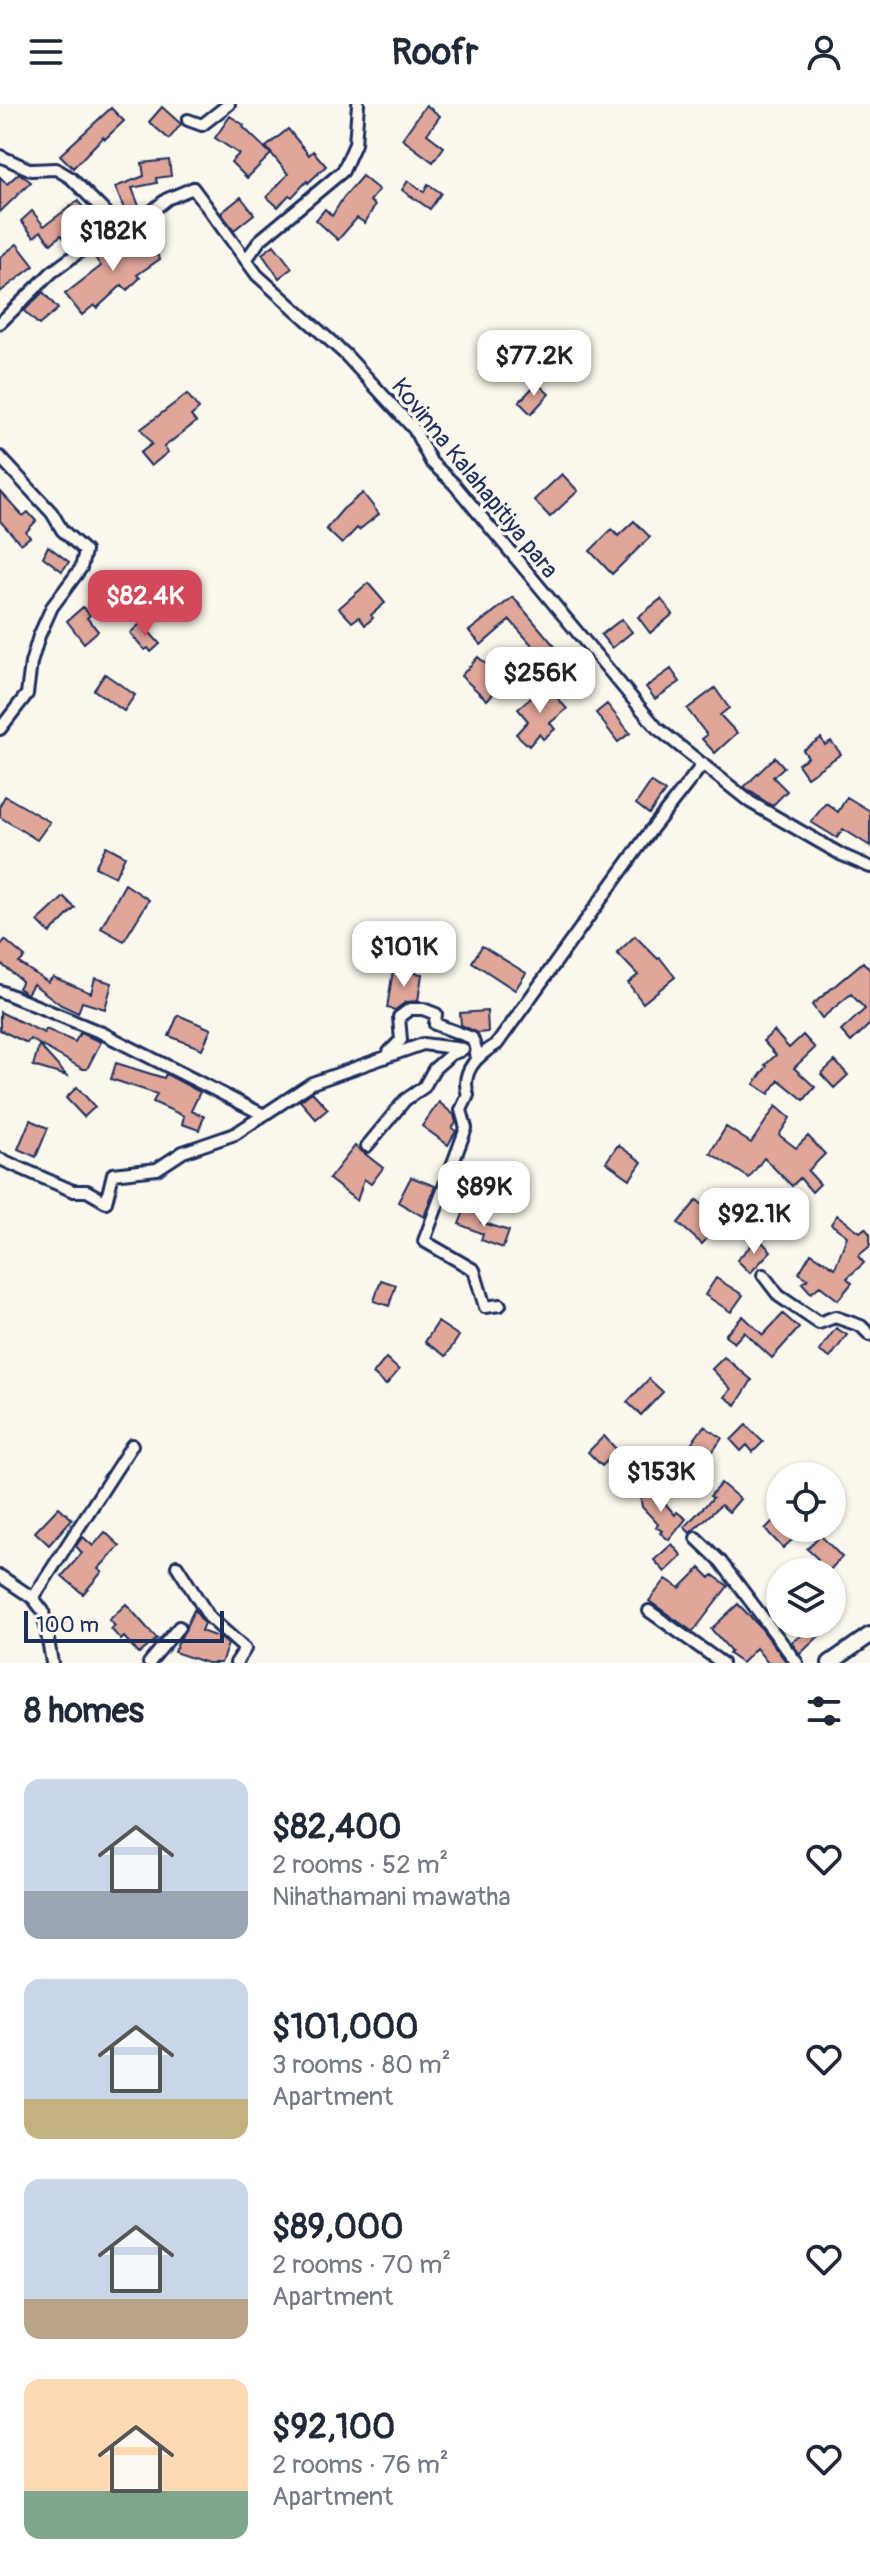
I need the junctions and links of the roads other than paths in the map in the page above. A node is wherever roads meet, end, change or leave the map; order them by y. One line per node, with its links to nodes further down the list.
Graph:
1 (229, 104): 3 (street)
2 (358, 104): 6 (street)
3 (188, 120)
4 (0, 156): 5 (street)
5 (120, 227): 6 (street, Kovinna Kalahapitiya para); 7 (street)
6 (246, 260): 10 (street, Kovinna Kalahapitiya para)
7 (0, 323)
8 (0, 457): 9 (street)
9 (0, 729)
10 (703, 764): 11 (street, Kovinna Kalahapitiya para); 14 (street)
11 (870, 867)
12 (0, 991): 16 (street)
13 (463, 1049): 14 (street); 15 (street); 17 (street)
14 (478, 1055): 15 (street); 20 (street)
15 (370, 1064): 16 (street)
16 (264, 1115): 18 (street)
17 (367, 1146)
18 (0, 1159)
19 (763, 1275): 21 (street)
20 (500, 1305)
21 (870, 1335)
22 (132, 1445): 26 (street)
23 (696, 1538): 34 (street)
24 (177, 1566): 32 (street)
25 (0, 1576): 26 (street)
26 (33, 1598): 30 (street)
27 (649, 1611): 33 (street)
28 (179, 1627): 31 (street)
29 (870, 1635): 35 (street)
30 (52, 1663)
31 (149, 1663)
32 (236, 1663)
33 (722, 1663)
34 (797, 1663)
35 (830, 1663)

